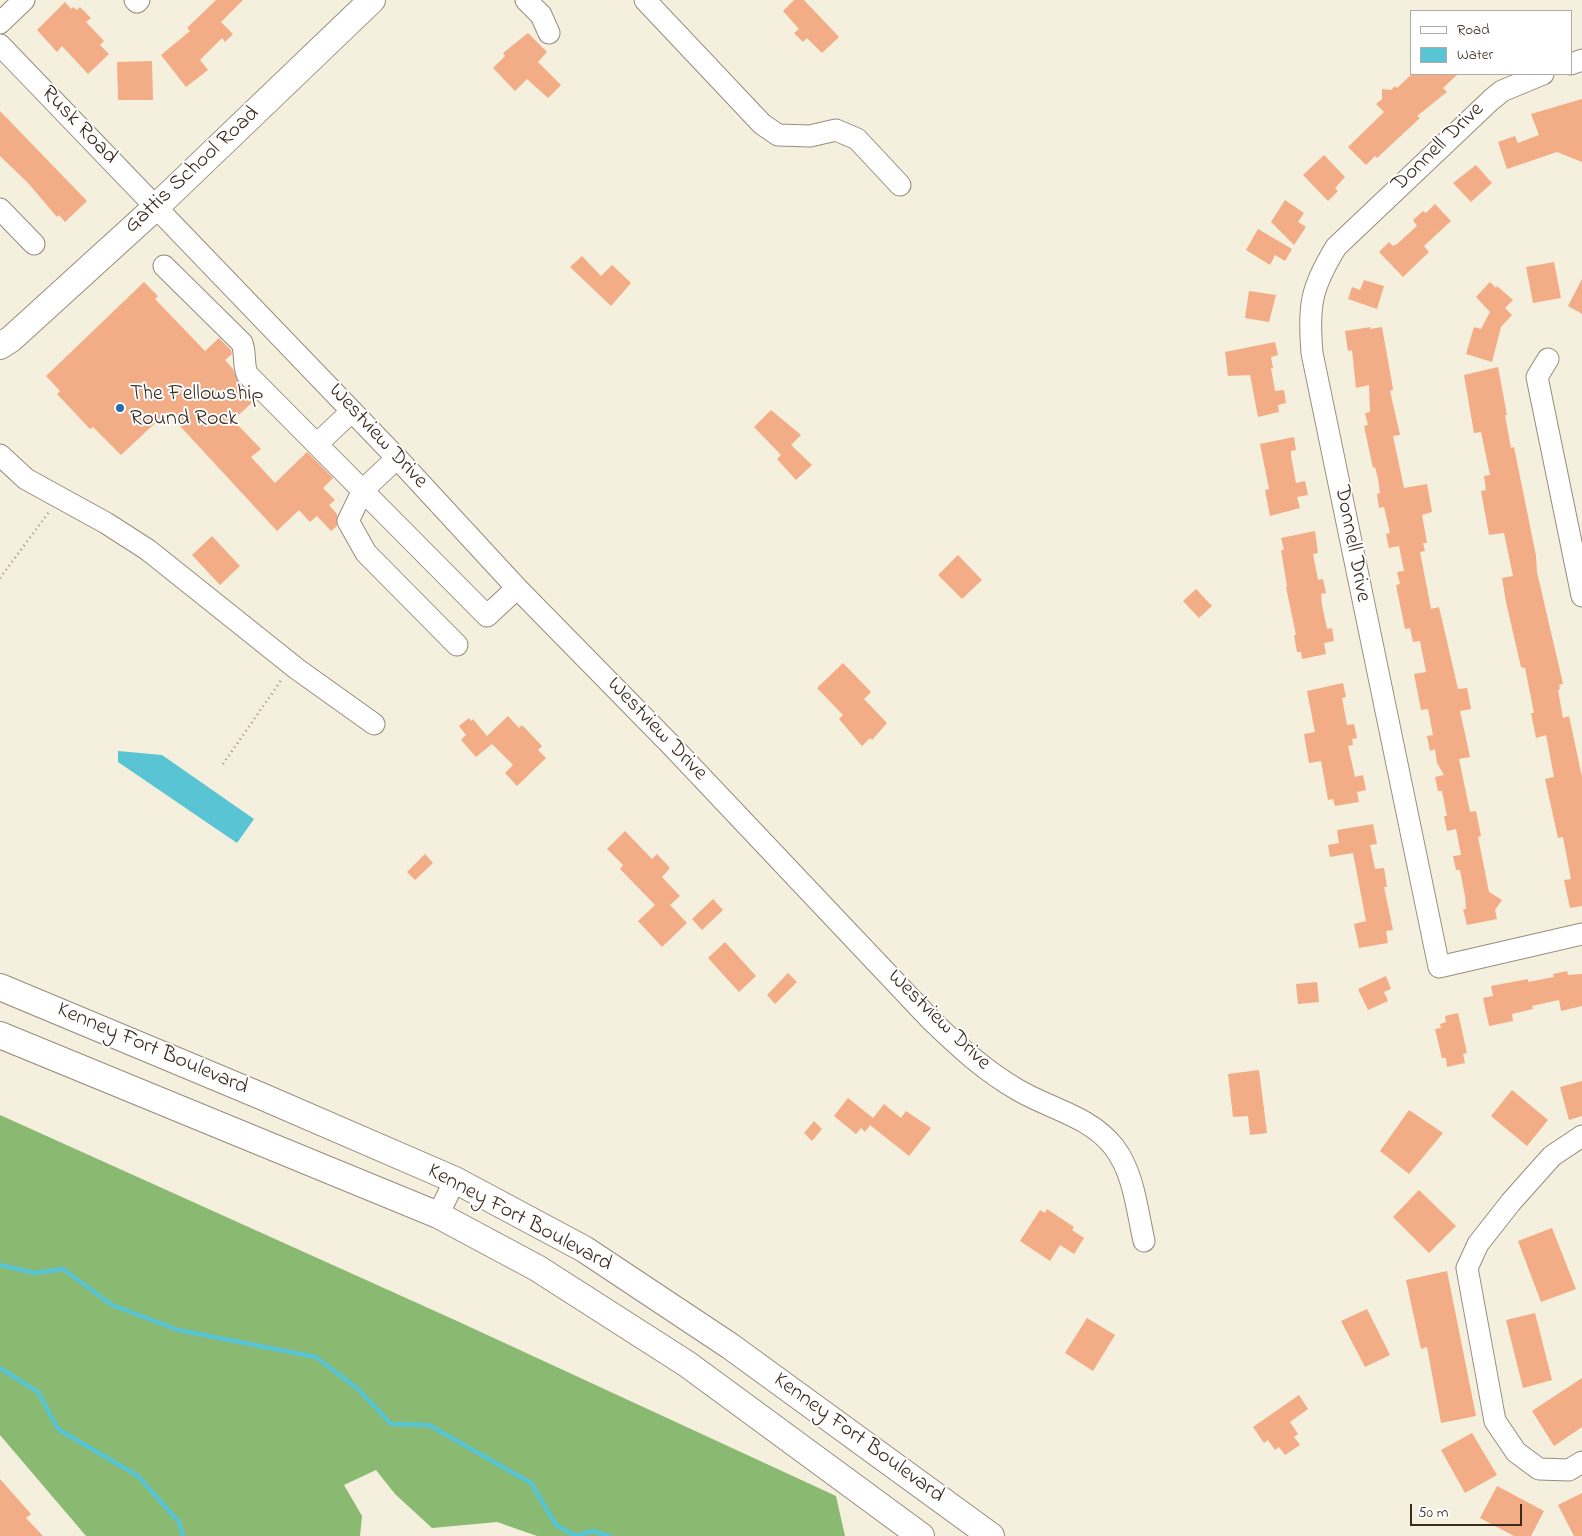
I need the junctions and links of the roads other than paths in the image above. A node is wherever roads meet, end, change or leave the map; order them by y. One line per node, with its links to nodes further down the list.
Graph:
1 (24, 0): 7 (street)
2 (135, 0): 3 (street)
3 (139, 0)
4 (372, 0): 12 (main road, Gattis School Road)
5 (526, 0): 8 (street)
6 (645, 0): 11 (street)
7 (0, 23)
8 (549, 33)
9 (3, 54): 12 (street, Rusk Road)
10 (1539, 75): 30 (street, Donnell Drive)
11 (900, 185)
12 (156, 207): 16 (street, Westview Drive); 18 (main road, Gattis School Road)
13 (0, 209): 14 (street)
14 (34, 244)
15 (164, 266): 17 (street)
16 (225, 278): 17 (street); 20 (street, Westview Drive)
17 (200, 301): 21 (street)
18 (4, 346)
19 (1548, 359): 25 (street)
20 (352, 411): 21 (street); 23 (street, Westview Drive)
21 (317, 444): 24 (street)
22 (0, 455): 29 (street)
23 (397, 458): 24 (street); 26 (street, Westview Drive)
24 (363, 490): 26 (street); 28 (street)
25 (1573, 503): 27 (street)
26 (517, 588): 36 (street, Westview Drive)
27 (1582, 596)
28 (457, 645)
29 (374, 724)
30 (1582, 934)
31 (0, 988): 34 (main road, Kenney Fort Boulevard)
32 (0, 1035): 35 (main road, Kenney Fort Boulevard)
33 (1582, 1136): 37 (street)
34 (454, 1180): 35 (street); 39 (main road, Kenney Fort Boulevard)
35 (438, 1215): 38 (main road, Kenney Fort Boulevard)
36 (1144, 1241)
37 (1582, 1462)
38 (921, 1536)
39 (991, 1536)

